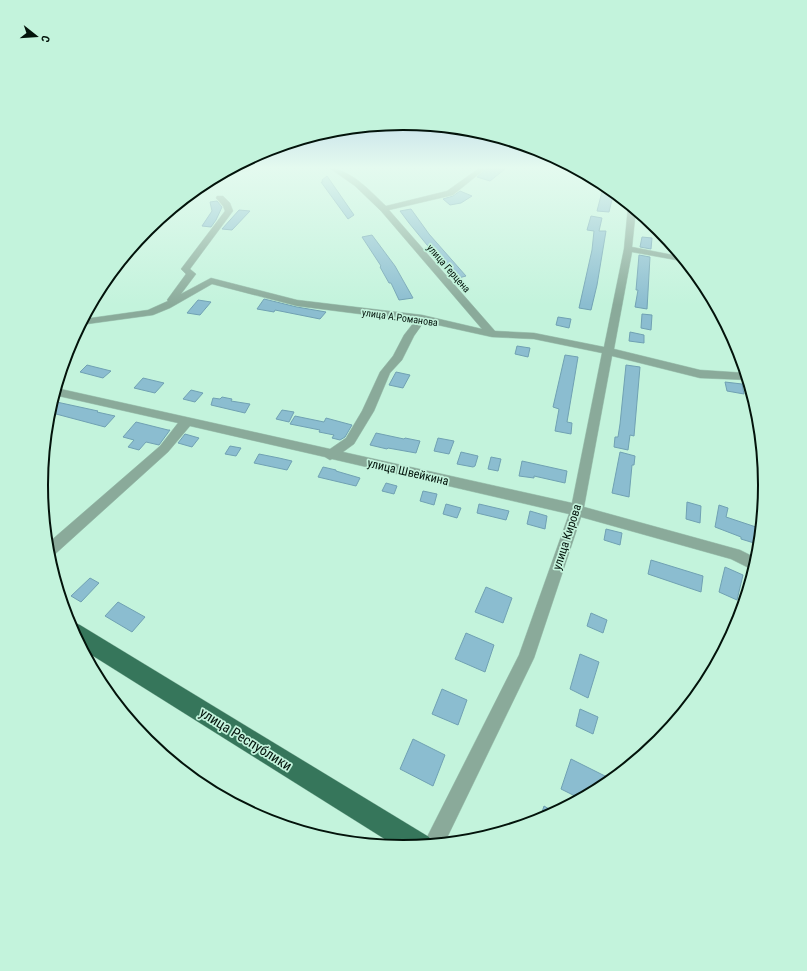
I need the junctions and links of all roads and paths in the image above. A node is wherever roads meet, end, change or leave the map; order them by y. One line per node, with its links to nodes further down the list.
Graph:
1 (226, 214): 6 (street)
2 (389, 214): 9 (street, улица Герцена)
3 (631, 214): 4 (street, улица Кирова)
4 (628, 249): 5 (street); 10 (street, улица Кирова)
5 (677, 259)
6 (167, 306): 7 (street, улица А.Романова); 8 (street, улица А.Романова)
7 (422, 318): 9 (street, улица А.Романова); 14 (street)
8 (89, 321)
9 (492, 334): 10 (street, улица А.Романова)
10 (607, 351): 11 (street, улица А.Романова); 15 (street, улица Кирова)
11 (742, 377)
12 (60, 392): 13 (street, улица Швейкина)
13 (187, 421): 14 (street, улица Швейкина); 16 (street)
14 (330, 455): 15 (street, улица Швейкина)
15 (577, 510): 17 (street, улица Швейкина); 19 (street, улица Кирова)
16 (54, 547)
17 (750, 562)
18 (83, 638): 20 (main road, улица Республики)
19 (436, 839)
20 (411, 841)

